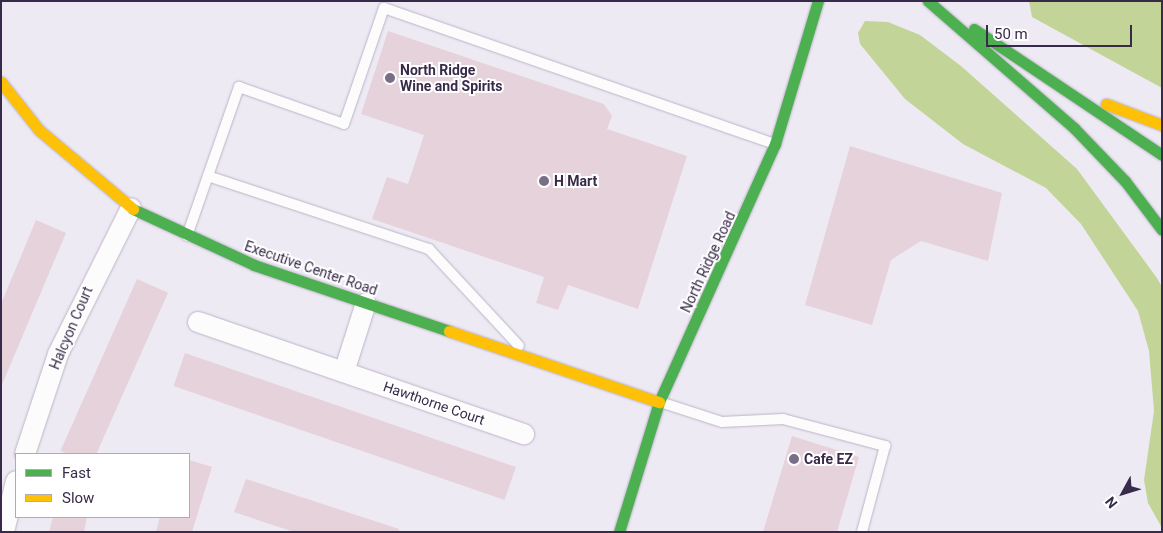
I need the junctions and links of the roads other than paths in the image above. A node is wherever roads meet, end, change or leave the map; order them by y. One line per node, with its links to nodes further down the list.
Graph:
1 (818, 1): 6 (main road, North Ridge Road)
2 (930, 1): 4 (main road); 10 (main road)
3 (1, 82): 9 (main road, Executive Center Road)
4 (1065, 88): 5 (main road); 7 (main road)
5 (1162, 125)
6 (775, 144): 8 (lane); 16 (main road, North Ridge Road)
7 (1162, 155)
8 (208, 176): 11 (lane); 14 (lane)
9 (131, 208): 11 (main road, Executive Center Road); 18 (street, Halcyon Court)
10 (1162, 230)
11 (187, 237): 12 (main road, Executive Center Road)
12 (366, 303): 14 (main road, Executive Center Road); 15 (street)
13 (198, 322): 15 (street, Hawthorne Court)
14 (530, 358): 16 (main road, Executive Center Road)
15 (344, 372): 17 (street, Hawthorne Court)
16 (659, 402): 21 (main road, North Ridge Road); 22 (lane)
17 (524, 434)
18 (24, 453)
19 (15, 485): 20 (street)
20 (4, 532)
21 (619, 532)
22 (862, 532)

